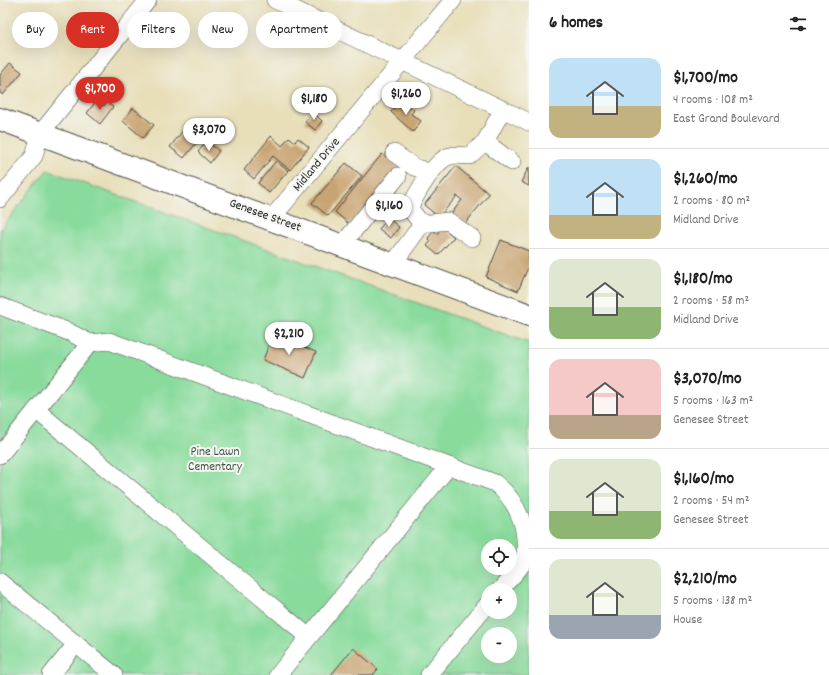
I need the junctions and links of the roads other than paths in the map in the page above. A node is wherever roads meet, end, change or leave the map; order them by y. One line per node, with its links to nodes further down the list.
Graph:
1 (148, 0): 8 (street)
2 (275, 0): 4 (street)
3 (453, 0): 4 (street, Midland Drive)
4 (403, 60): 5 (street); 15 (street, Midland Drive)
5 (503, 109): 7 (street); 9 (street)
6 (0, 119): 8 (main road, Genesee Street)
7 (529, 122)
8 (40, 134): 14 (street); 15 (main road, Genesee Street)
9 (485, 142): 11 (street); 12 (street)
10 (394, 153): 12 (street)
11 (512, 162)
12 (431, 173): 16 (street)
13 (398, 176): 18 (street)
14 (0, 199)
15 (272, 218): 18 (main road, Genesee Street)
16 (422, 224): 17 (street); 19 (street)
17 (472, 238)
18 (342, 244): 19 (main road, Genesee Street)
19 (393, 264): 21 (main road, Genesee Street)
20 (0, 306): 22 (street)
21 (529, 314)
22 (90, 344): 23 (street); 25 (street)
23 (36, 410): 24 (street); 29 (street)
24 (0, 455)
25 (449, 466): 27 (street); 29 (street)
26 (0, 582): 30 (street)
27 (506, 583)
28 (481, 612): 34 (street)
29 (309, 637): 33 (street)
30 (76, 644): 31 (street); 32 (street)
31 (51, 675)
32 (114, 675)
33 (278, 675)
34 (429, 675)

